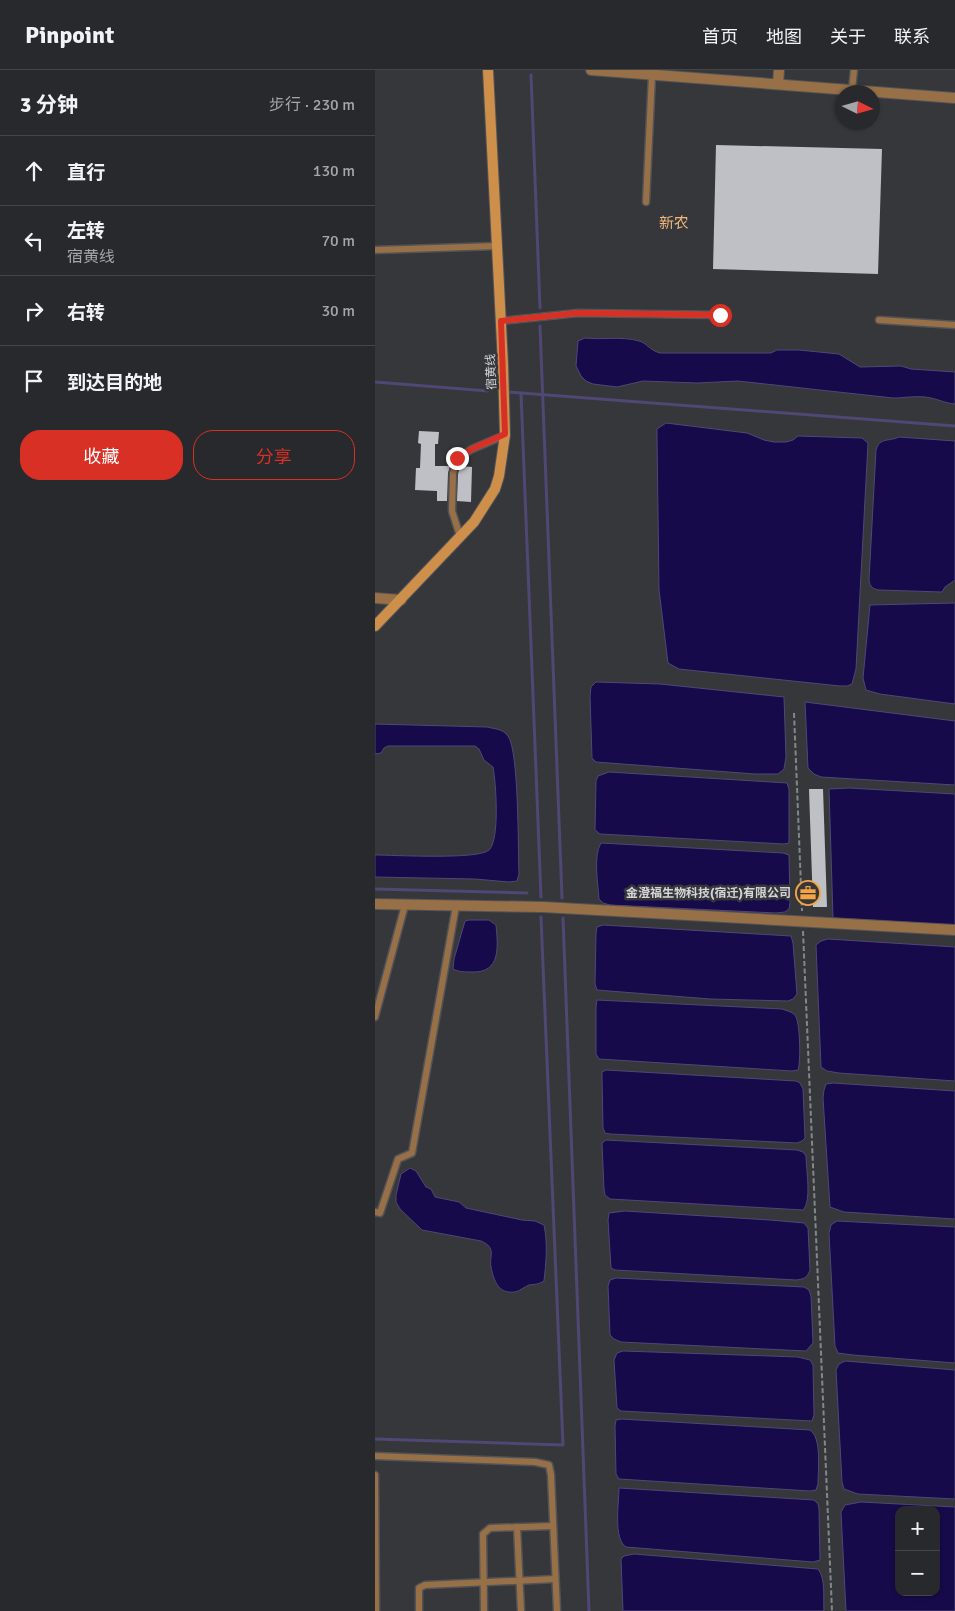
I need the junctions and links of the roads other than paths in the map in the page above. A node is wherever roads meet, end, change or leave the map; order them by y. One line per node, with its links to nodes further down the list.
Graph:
1 (487, 70): 13 (main road, 宿黄线)
2 (591, 70): 3 (street)
3 (596, 70): 6 (street)
4 (779, 70): 7 (street)
5 (854, 70): 8 (lane)
6 (653, 75): 7 (street); 12 (lane)
7 (778, 84): 9 (street)
8 (852, 85)
9 (835, 89)
10 (880, 92): 11 (street)
11 (955, 98)
12 (646, 202)
13 (497, 246): 14 (lane); 17 (main road, 宿黄线)
14 (375, 250)
15 (720, 315): 17 (lane)
16 (879, 320): 18 (lane)
17 (501, 321): 19 (main road, 宿黄线)
18 (955, 325)
19 (505, 434): 20 (main road, 宿黄线); 20 (lane)
20 (460, 536): 22 (main road, 宿黄线)
21 (375, 598): 22 (street)
22 (401, 600): 23 (main road, 宿黄线)
23 (375, 626)
24 (375, 904): 25 (street)
25 (405, 905): 26 (street); 28 (lane)
26 (456, 906): 27 (street); 29 (lane)
27 (955, 930)
28 (375, 1017)
29 (375, 1212)
30 (375, 1456): 32 (lane)
31 (375, 1475): 37 (lane)
32 (553, 1526): 33 (lane); 34 (lane)
33 (517, 1527): 35 (lane); 36 (lane)
34 (555, 1579): 35 (lane); 41 (lane)
35 (519, 1581): 36 (lane); 40 (lane)
36 (482, 1582): 38 (lane); 39 (lane)
37 (376, 1611)
38 (419, 1611)
39 (484, 1611)
40 (521, 1611)
41 (557, 1611)

